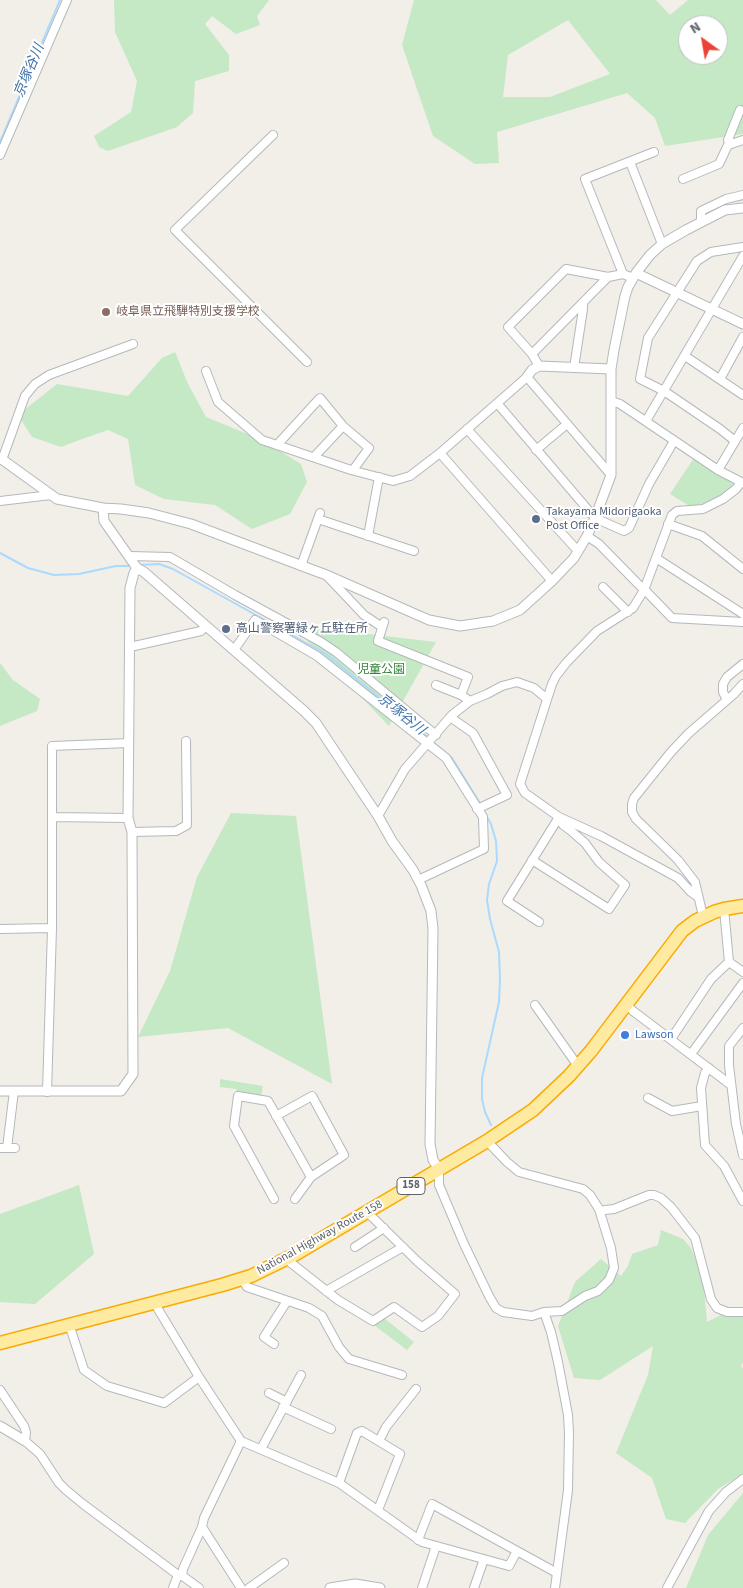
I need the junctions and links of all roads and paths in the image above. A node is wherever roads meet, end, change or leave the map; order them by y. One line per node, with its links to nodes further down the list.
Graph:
1 (67, 0): 7 (street)
2 (740, 110): 5 (street)
3 (273, 135): 27 (street)
4 (743, 140): 5 (street)
5 (730, 144): 9 (street)
6 (654, 152): 8 (street)
7 (0, 155)
8 (630, 162): 13 (street); 16 (street)
9 (683, 179)
10 (743, 195): 12 (street)
11 (743, 208): 12 (street)
12 (701, 221): 13 (street)
13 (662, 244): 17 (street)
14 (743, 248): 19 (street)
15 (743, 256): 21 (street)
16 (623, 274): 17 (street); 18 (street)
17 (635, 275): 19 (street); 30 (street)
18 (608, 277): 20 (street); 25 (street)
19 (677, 292): 21 (street); 34 (street)
20 (583, 303): 25 (street); 29 (street)
21 (712, 308): 22 (street); 26 (street)
22 (743, 324)
23 (743, 337): 33 (street)
24 (134, 344): 49 (street)
25 (532, 354): 28 (street)
26 (684, 356): 33 (street); 34 (street)
27 (307, 362)
28 (539, 366): 29 (street); 32 (street)
29 (574, 368): 30 (street)
30 (611, 369): 36 (street)
31 (206, 371): 45 (street)
32 (526, 377): 37 (street); 39 (street)
33 (720, 379): 35 (street)
34 (664, 391): 38 (street); 44 (street)
35 (743, 395)
36 (611, 401): 38 (street); 52 (street)
37 (497, 403): 42 (street); 46 (street)
38 (646, 422): 43 (street)
39 (567, 424): 46 (street); 52 (street)
40 (343, 426): 45 (street); 48 (street); 50 (street)
41 (743, 428): 44 (street)
42 (467, 429): 47 (street); 63 (street)
43 (674, 441): 51 (street); 58 (street)
44 (735, 441): 51 (street)
45 (277, 445): 48 (street)
46 (536, 450): 58 (street)
47 (440, 453): 53 (street); 70 (street)
48 (314, 457): 50 (street)
49 (1, 459): 55 (street)
50 (352, 470): 53 (street)
51 (718, 470): 54 (street)
52 (611, 475): 58 (street)
53 (379, 477): 60 (street)
54 (742, 483): 59 (street)
55 (51, 495): 56 (street); 57 (street)
56 (0, 501)
57 (104, 508): 64 (street); 66 (street)
58 (595, 518): 61 (street)
59 (668, 524): 65 (street); 67 (street)
60 (368, 536): 62 (street); 66 (street)
61 (587, 536): 63 (street); 72 (street)
62 (414, 551)
63 (578, 551): 70 (street)
64 (131, 558): 68 (street); 87 (street)
65 (656, 558): 72 (street); 74 (street)
66 (302, 566): 69 (street)
67 (743, 569)
68 (138, 571): 76 (street); 77 (street)
69 (327, 575): 70 (street); 82 (street)
70 (552, 581)
71 (603, 587): 73 (street)
72 (644, 590): 73 (street); 75 (street)
73 (628, 612): 83 (street)
74 (743, 614)
75 (743, 622)
76 (206, 626): 77 (street); 78 (street)
77 (130, 647): 89 (street)
78 (234, 650): 87 (street); 91 (street)
79 (743, 664): 84 (street)
80 (743, 684): 84 (street)
81 (436, 685): 82 (street)
82 (461, 695): 85 (street)
83 (547, 699): 85 (street); 93 (street)
84 (727, 700): 98 (street)
85 (470, 701): 86 (street)
86 (450, 717): 87 (street); 90 (street)
87 (432, 739): 90 (street); 91 (street)
88 (186, 741): 95 (street)
89 (129, 743): 92 (street); 94 (street)
90 (477, 809): 97 (street)
91 (378, 816): 97 (street)
92 (52, 817): 94 (street); 103 (street)
93 (559, 817): 96 (street); 96 (street); 98 (street)
94 (128, 818): 95 (street)
95 (132, 832): 118 (street)
96 (532, 860): 102 (street)
97 (418, 880): 126 (street)
98 (698, 897): 101 (street)
99 (743, 906): 100 (highway, National Highway Route 158 / 158)
100 (724, 909): 101 (highway, National Highway Route 158 / 158); 105 (street)
101 (703, 916): 108 (highway, National Highway Route 158 / 158)
102 (539, 922)
103 (52, 928): 104 (street); 118 (street)
104 (0, 929)
105 (729, 962): 106 (street); 111 (street)
106 (743, 972)
107 (743, 983): 112 (street)
108 (626, 1004): 111 (street); 113 (highway, National Highway Route 158 / 158)
109 (535, 1005): 113 (street)
110 (743, 1028): 115 (street)
111 (671, 1039): 112 (street)
112 (691, 1054): 114 (street)
113 (578, 1066): 122 (highway, National Highway Route 158 / 158)
114 (709, 1068): 115 (street); 120 (street)
115 (731, 1085): 125 (street)
116 (0, 1091): 117 (street)
117 (14, 1091): 118 (street); 123 (street)
118 (47, 1092)
119 (648, 1098): 120 (street)
120 (702, 1106): 130 (street)
121 (276, 1116): 127 (street); 127 (street); 128 (street)
122 (487, 1141): 126 (highway, National Highway Route 158 / 158); 141 (street)
123 (3, 1148): 124 (street)
124 (15, 1148)
125 (743, 1155)
126 (439, 1169): 132 (highway, National Highway Route 158 / 158); 141 (street)
127 (311, 1177): 129 (street)
128 (274, 1199)
129 (295, 1199)
130 (743, 1201)
131 (605, 1210): 142 (street)
132 (367, 1212): 133 (street); 136 (highway, National Highway Route 158 / 158)
133 (384, 1228): 134 (street); 135 (street)
134 (355, 1247)
135 (403, 1247): 138 (street); 138 (street)
136 (286, 1259): 137 (highway, National Highway Route 158 / 158); 138 (street)
137 (242, 1279): 139 (street); 140 (highway, National Highway Route 158 / 158)
138 (326, 1291)
139 (287, 1301): 145 (street); 147 (street)
140 (156, 1303): 143 (highway, National Highway Route 158 / 158); 148 (street)
141 (544, 1312): 168 (street)
142 (743, 1312)
143 (69, 1324): 144 (highway, National Highway Route 158 / 158); 148 (street)
144 (0, 1343)
145 (274, 1344)
146 (301, 1375): 152 (street)
147 (402, 1375)
148 (199, 1377): 156 (street)
149 (416, 1389): 157 (street)
150 (0, 1390): 155 (street)
151 (269, 1393): 152 (street)
152 (285, 1404): 154 (street); 158 (street)
153 (0, 1426): 155 (street)
154 (331, 1429)
155 (25, 1440): 169 (street)
156 (241, 1441): 158 (street); 162 (street)
157 (380, 1441): 160 (street); 161 (street)
158 (261, 1449): 160 (street)
159 (743, 1479): 179 (street)
160 (339, 1483): 161 (street)
161 (378, 1510): 163 (street)
162 (202, 1527): 169 (street); 172 (street)
163 (418, 1540): 164 (street); 165 (street)
164 (436, 1546): 166 (street); 176 (street)
165 (517, 1551): 166 (street); 168 (street)
166 (484, 1559): 177 (street)
167 (284, 1563): 173 (street)
168 (557, 1573): 178 (street)
169 (180, 1575): 170 (street); 171 (street)
170 (173, 1588)
171 (199, 1588)
172 (241, 1588)
173 (248, 1588)
174 (330, 1588): 175 (street)
175 (380, 1588)
176 (422, 1588)
177 (474, 1588)
178 (555, 1588)
179 (667, 1588)

